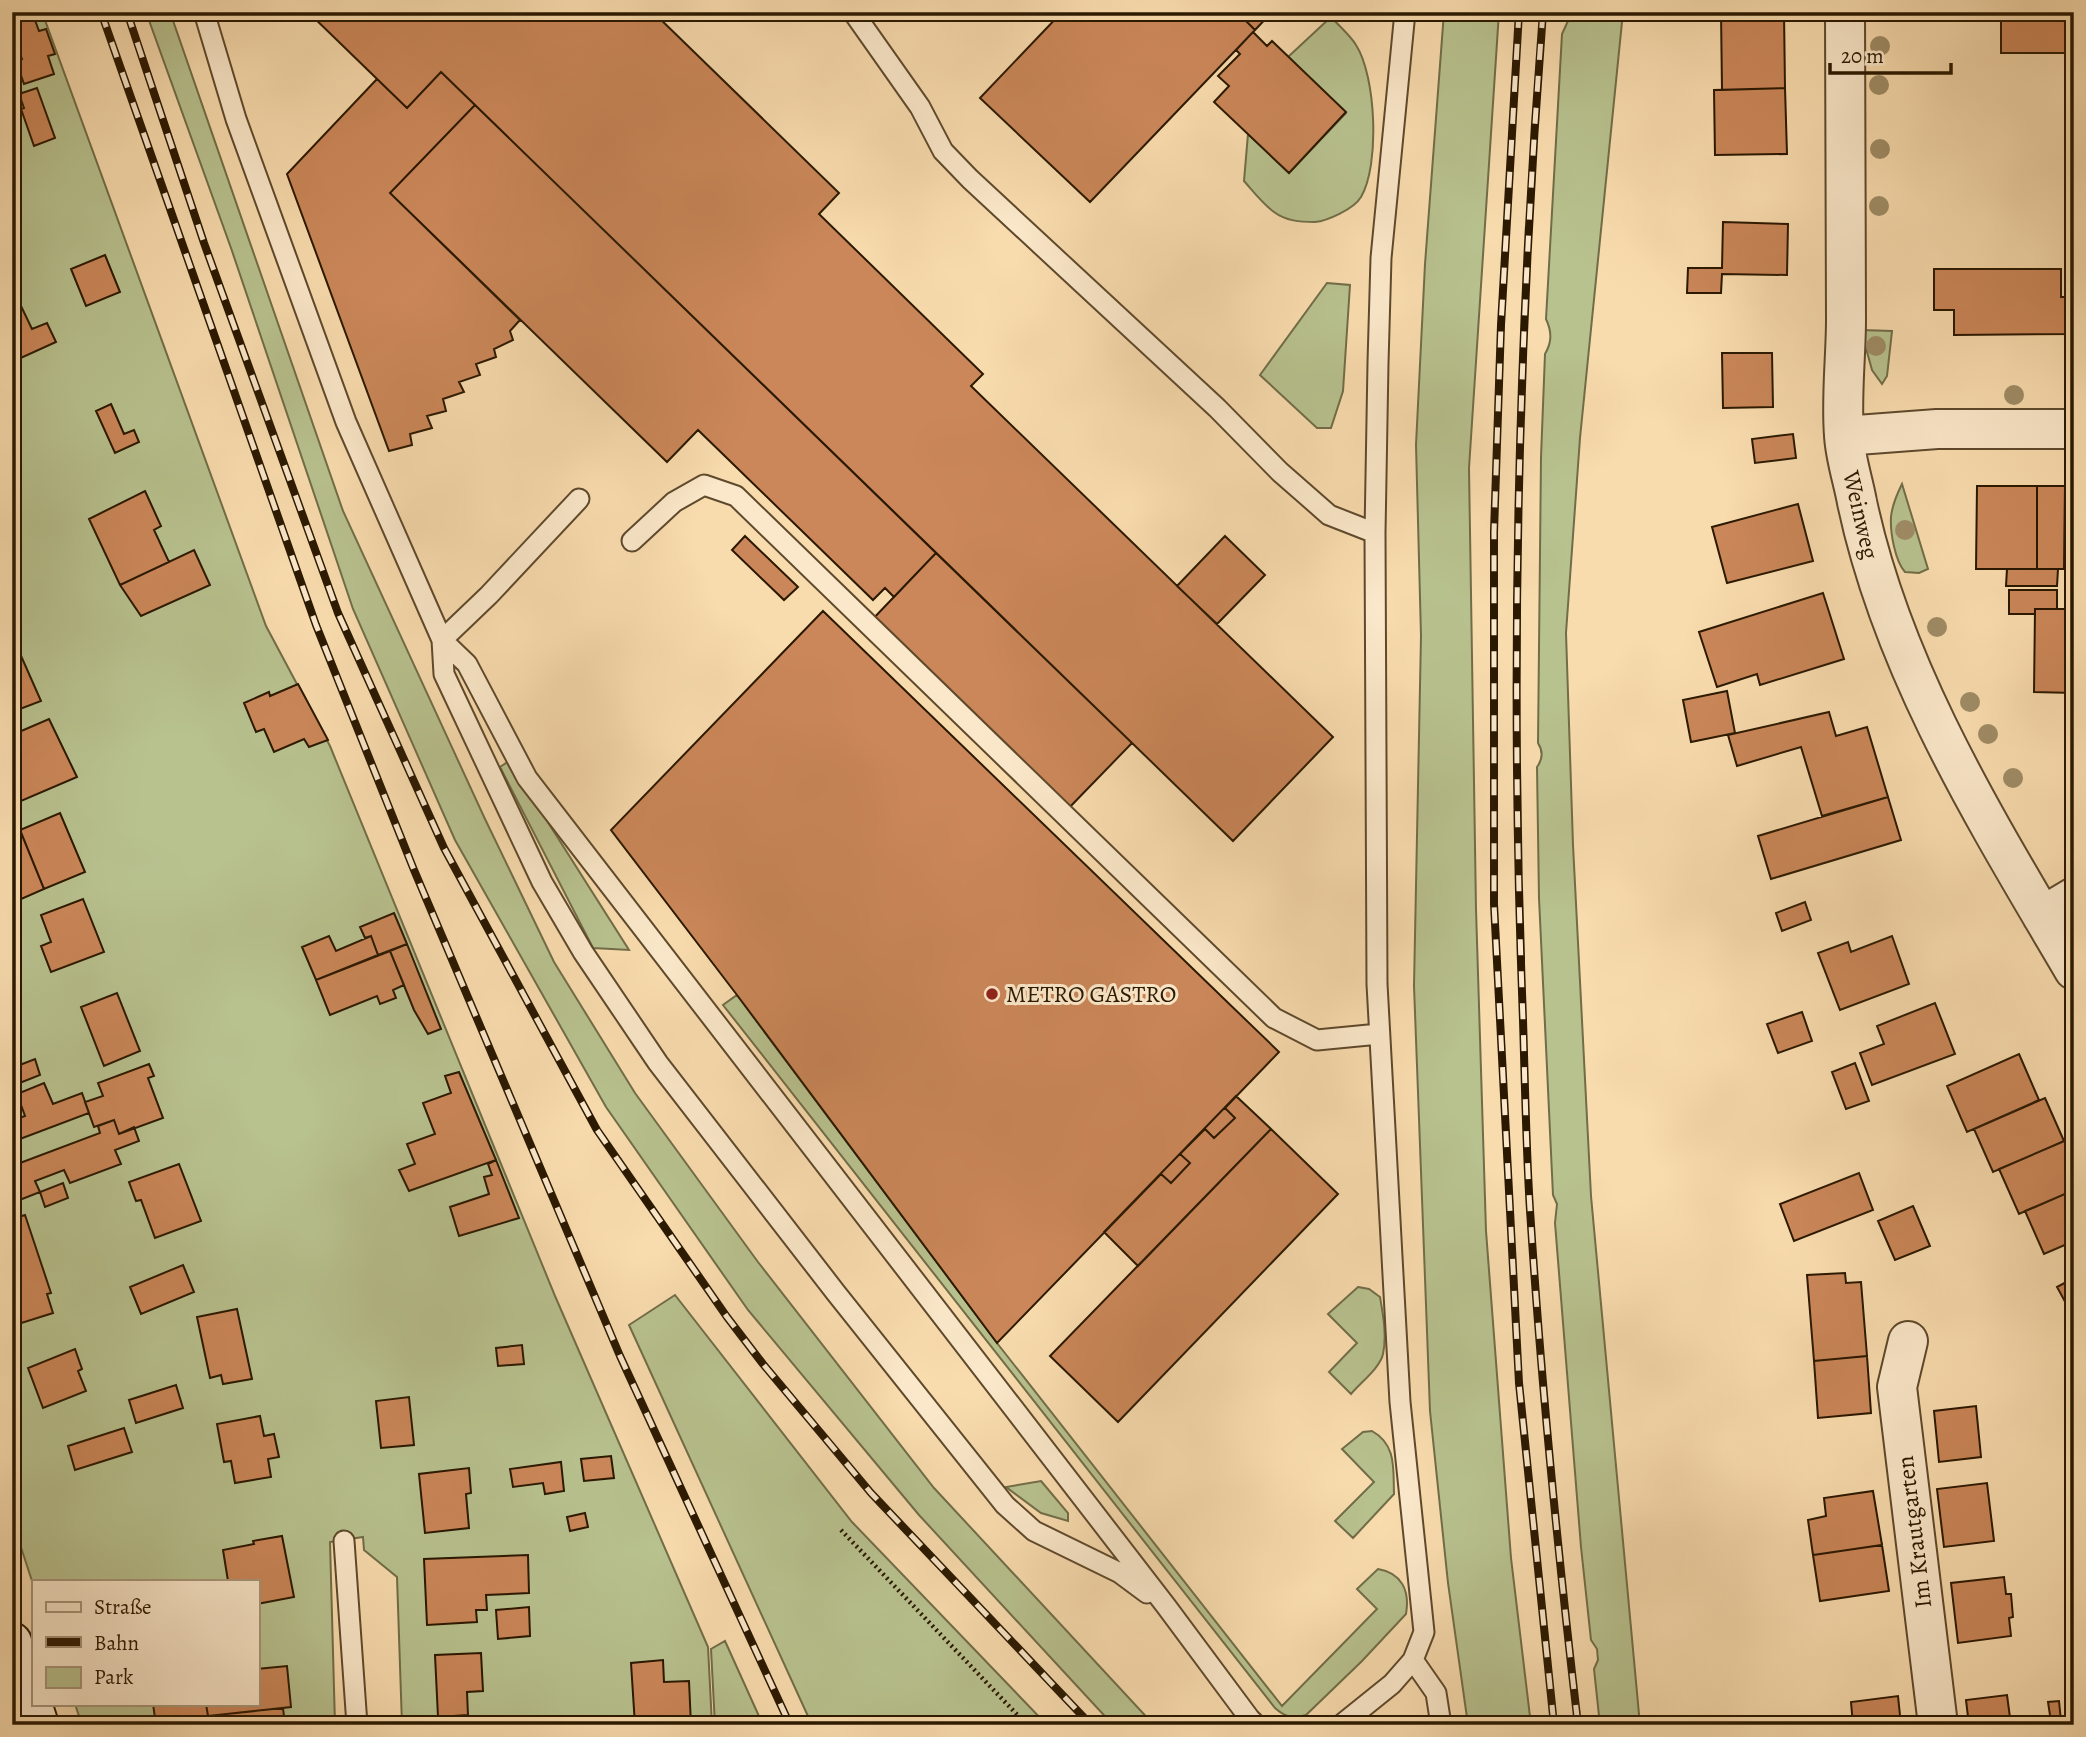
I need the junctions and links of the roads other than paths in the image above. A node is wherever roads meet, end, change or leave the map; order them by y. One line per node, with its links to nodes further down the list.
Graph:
1 (204, 12): 10 (lane)
2 (853, 12): 8 (lane)
3 (1405, 12): 8 (lane)
4 (1845, 12): 6 (street, Weinweg)
5 (2074, 429): 6 (street)
6 (1844, 436): 11 (street, Weinweg)
7 (579, 499): 10 (lane)
8 (1375, 533): 13 (lane)
9 (632, 541): 13 (lane)
10 (442, 640): 16 (lane); 16 (lane)
11 (2058, 906): 12 (street, Weinweg)
12 (2074, 970)
13 (1379, 1034): 18 (lane)
14 (1908, 1341): 26 (street, Im Krautgarten)
15 (344, 1541): 22 (lane)
16 (1166, 1606): 23 (lane)
17 (12, 1642): 19 (street)
18 (1413, 1660): 24 (lane); 25 (lane)
19 (32, 1703)
20 (33, 1706): 21 (street)
21 (39, 1725)
22 (357, 1725)
23 (1256, 1725)
24 (1341, 1725)
25 (1441, 1725)
26 (1938, 1725)

